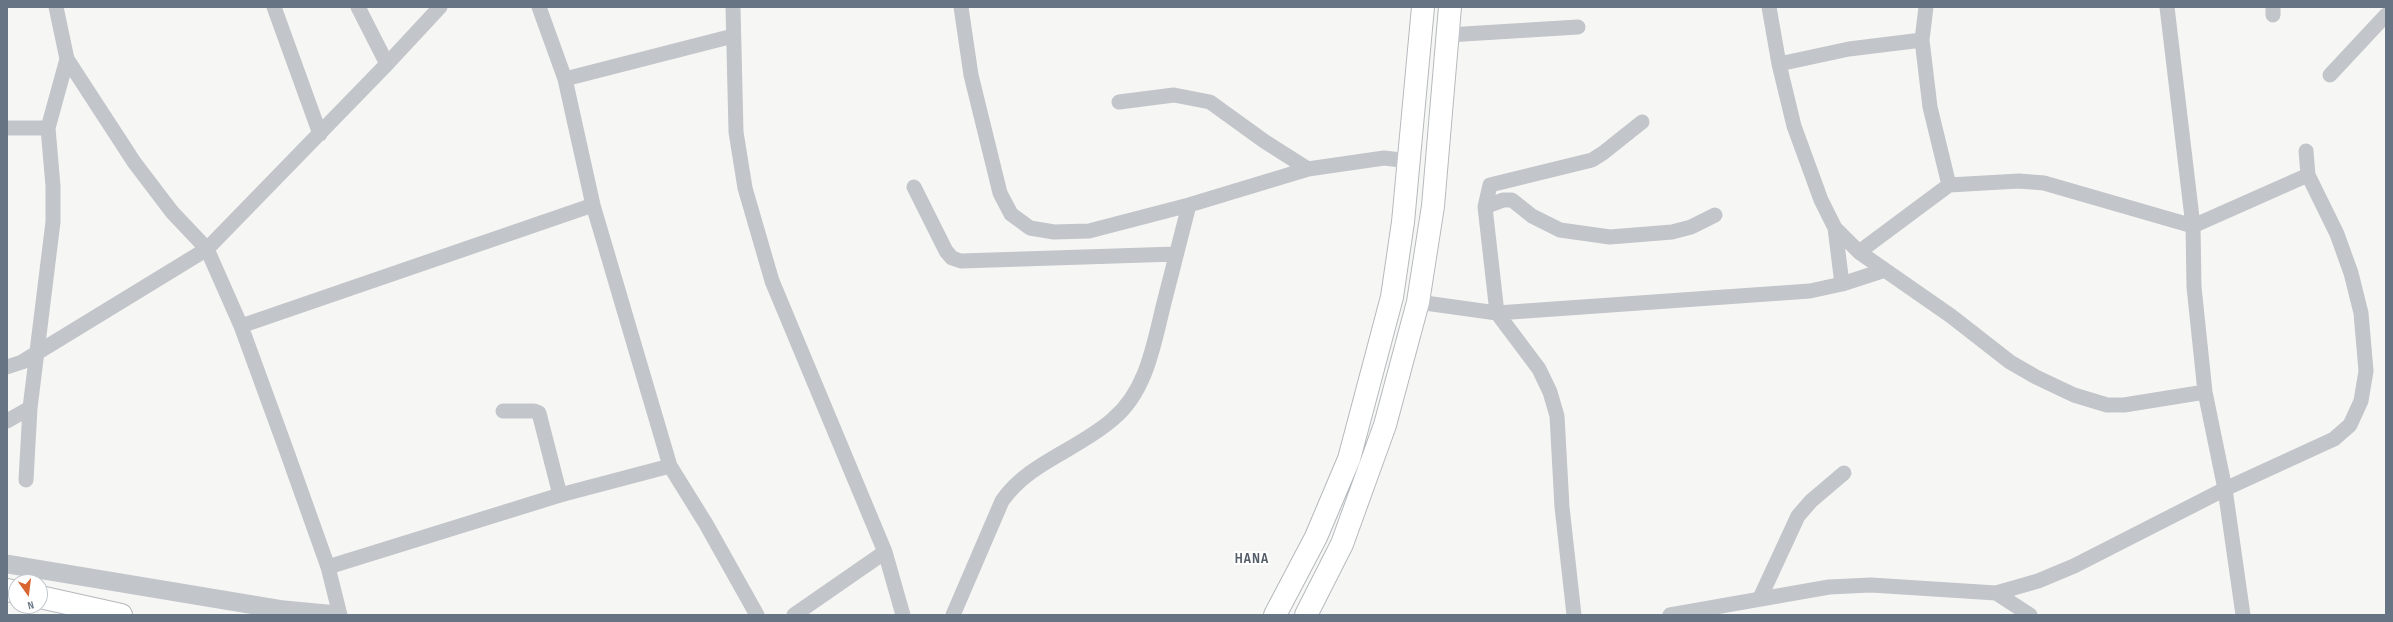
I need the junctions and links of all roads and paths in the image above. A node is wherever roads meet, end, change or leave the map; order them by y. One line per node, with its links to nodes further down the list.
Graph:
1 (56, 7): 18 (street)
2 (274, 7): 29 (street)
3 (358, 7): 19 (street)
4 (440, 7): 19 (street)
5 (539, 7): 22 (street)
6 (733, 7): 16 (street)
7 (961, 7): 37 (street)
8 (1423, 7): 24 (main road)
9 (1450, 7): 15 (main road)
10 (1769, 7): 20 (street)
11 (1926, 7): 17 (street)
12 (2167, 7): 40 (street)
13 (2386, 15): 21 (street)
14 (1578, 27): 15 (street)
15 (1448, 35): 25 (main road)
16 (733, 36): 22 (street); 61 (street)
17 (1922, 40): 20 (street); 34 (street)
18 (68, 59): 28 (street); 42 (street)
19 (387, 64): 29 (street)
20 (1779, 64): 41 (street)
21 (2330, 75)
22 (565, 80): 36 (street)
23 (1119, 102): 32 (street)
24 (1414, 104): 25 (main road); 31 (main road)
25 (1443, 105): 47 (main road)
26 (1642, 122): 38 (street)
27 (7, 128): 28 (street)
28 (48, 128): 50 (street)
29 (320, 134): 42 (street)
30 (2306, 151): 33 (street)
31 (1409, 161): 32 (street); 73 (main road)
32 (1308, 169): 37 (street)
33 (2308, 175): 40 (street); 59 (street)
34 (1949, 185): 40 (street); 43 (street)
35 (914, 187): 44 (street)
36 (593, 205): 49 (street); 56 (street)
37 (1189, 205): 44 (street)
38 (1485, 207): 39 (street); 48 (street)
39 (1715, 215)
40 (2193, 226): 52 (street)
41 (1835, 228): 43 (street); 46 (street)
42 (207, 249): 49 (street); 50 (street)
43 (1859, 252): 45 (street)
44 (1176, 254): 72 (street)
45 (1885, 270): 46 (street); 52 (street)
46 (1842, 284): 48 (street)
47 (1418, 302): 48 (street); 74 (main road)
48 (1497, 313): 75 (street)
49 (241, 326): 63 (street)
50 (38, 351): 51 (street); 53 (street)
51 (7, 367)
52 (2205, 392): 59 (street)
53 (30, 408): 55 (street); 58 (street)
54 (503, 411): 60 (street)
55 (8, 417)
56 (670, 466): 60 (street); 69 (street)
57 (1844, 473): 65 (street)
58 (26, 480)
59 (2225, 489): 64 (street); 78 (street)
60 (560, 495): 63 (street)
61 (885, 552): 70 (street); 71 (street)
62 (7, 564): 68 (street)
63 (328, 567): 68 (street)
64 (1996, 593): 65 (street); 77 (street)
65 (1760, 598): 76 (street)
66 (48, 599): 67 (main road)
67 (121, 615)
68 (338, 615)
69 (757, 615)
70 (794, 615)
71 (903, 615)
72 (953, 615)
73 (1275, 615)
74 (1306, 615)
75 (1574, 615)
76 (1670, 615)
77 (2030, 615)
78 (2243, 615)

